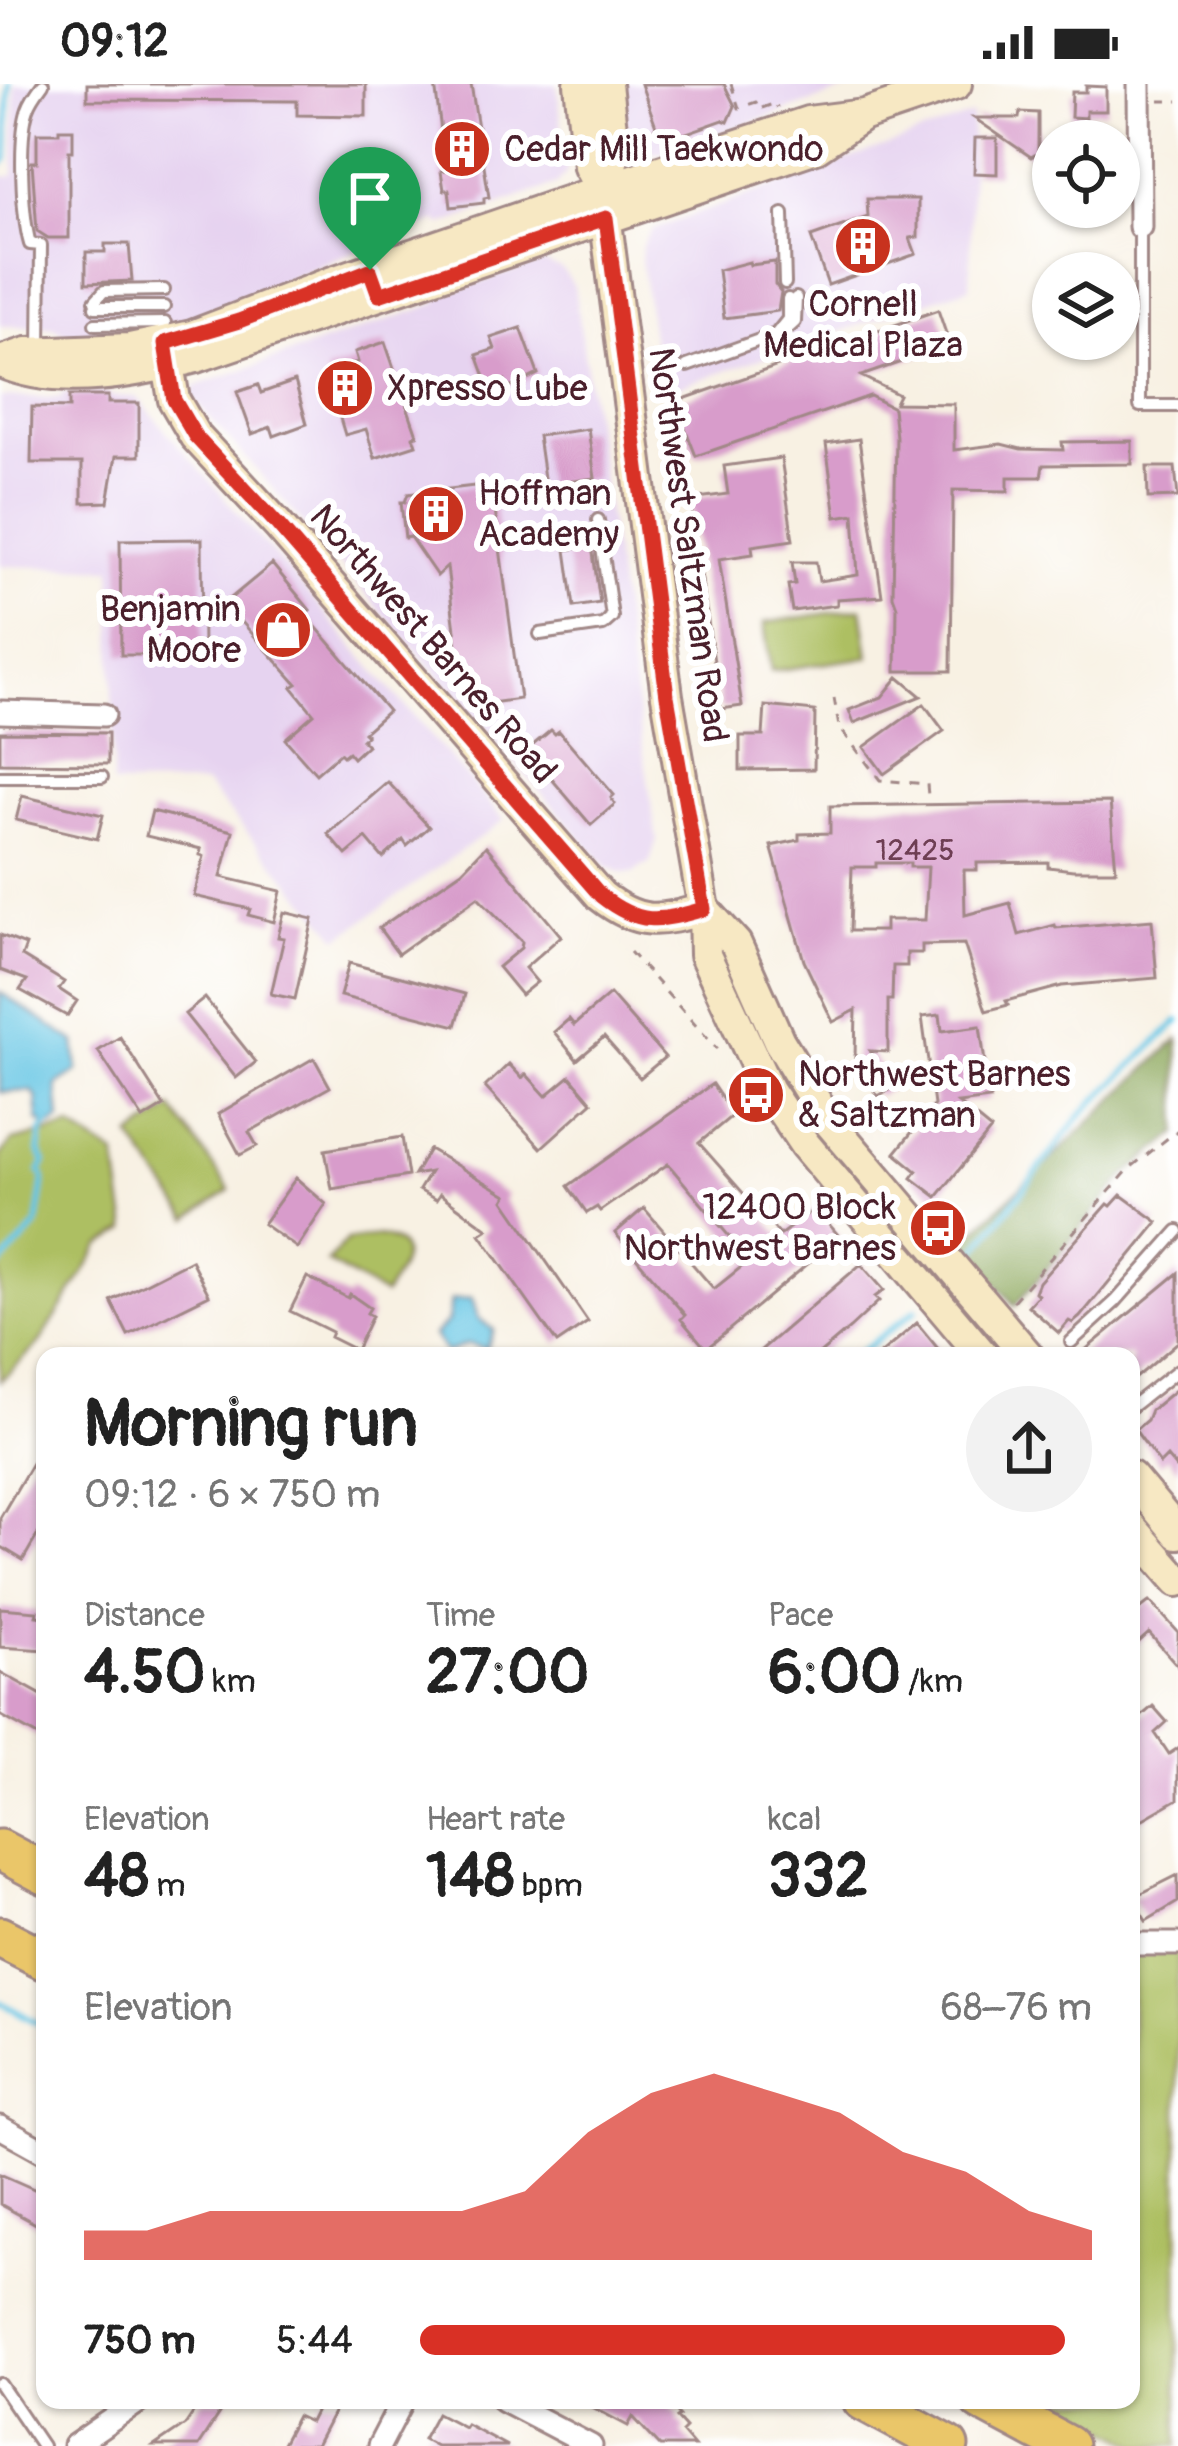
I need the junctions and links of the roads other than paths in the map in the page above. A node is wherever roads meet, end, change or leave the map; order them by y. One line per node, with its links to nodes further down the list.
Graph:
1 (43, 84): 16 (lane)
2 (580, 84): 7 (main road, Northwest Saltzman Road)
3 (606, 84): 7 (main road, Northwest Saltzman Road)
4 (956, 84): 7 (main road)
5 (1139, 84): 6 (street)
6 (1139, 120)
7 (604, 204): 15 (main road); 26 (main road, Northwest Saltzman Road)
8 (783, 214): 10 (lane)
9 (1140, 228): 19 (lane)
10 (789, 283)
11 (164, 290): 13 (lane)
12 (792, 299): 18 (lane)
13 (164, 307)
14 (95, 324): 15 (lane)
15 (165, 344): 16 (main road); 17 (main road); 26 (main road, Northwest Barnes Road)
16 (40, 353): 17 (main road)
17 (0, 362)
18 (687, 366)
19 (1178, 406)
20 (598, 520): 21 (lane)
21 (540, 634)
22 (0, 712): 23 (street)
23 (104, 715)
24 (0, 777): 25 (lane)
25 (102, 777)
26 (704, 909): 29 (main road); 30 (main road)
27 (1178, 1231): 28 (lane)
28 (1071, 1342)
29 (974, 1347)
30 (1020, 1347)
31 (1178, 1370): 32 (lane)
32 (1140, 1400)
33 (1140, 1485): 34 (main road)
34 (1173, 1516)
35 (1140, 1537): 36 (main road)
36 (1178, 1581)
37 (0, 1850): 38 (highway)
38 (36, 1869)
39 (0, 1937): 42 (highway)
40 (1140, 1944): 41 (street)
41 (1178, 1944)
42 (36, 1955)
43 (0, 2127): 44 (street)
44 (36, 2147)
45 (0, 2384): 51 (lane)
46 (128, 2409): 52 (street)
47 (398, 2409): 53 (street)
48 (519, 2409): 54 (street)
49 (880, 2409): 55 (highway)
50 (998, 2409): 56 (highway)
51 (42, 2446)
52 (74, 2446)
53 (379, 2446)
54 (591, 2446)
55 (948, 2446)
56 (1066, 2446)

